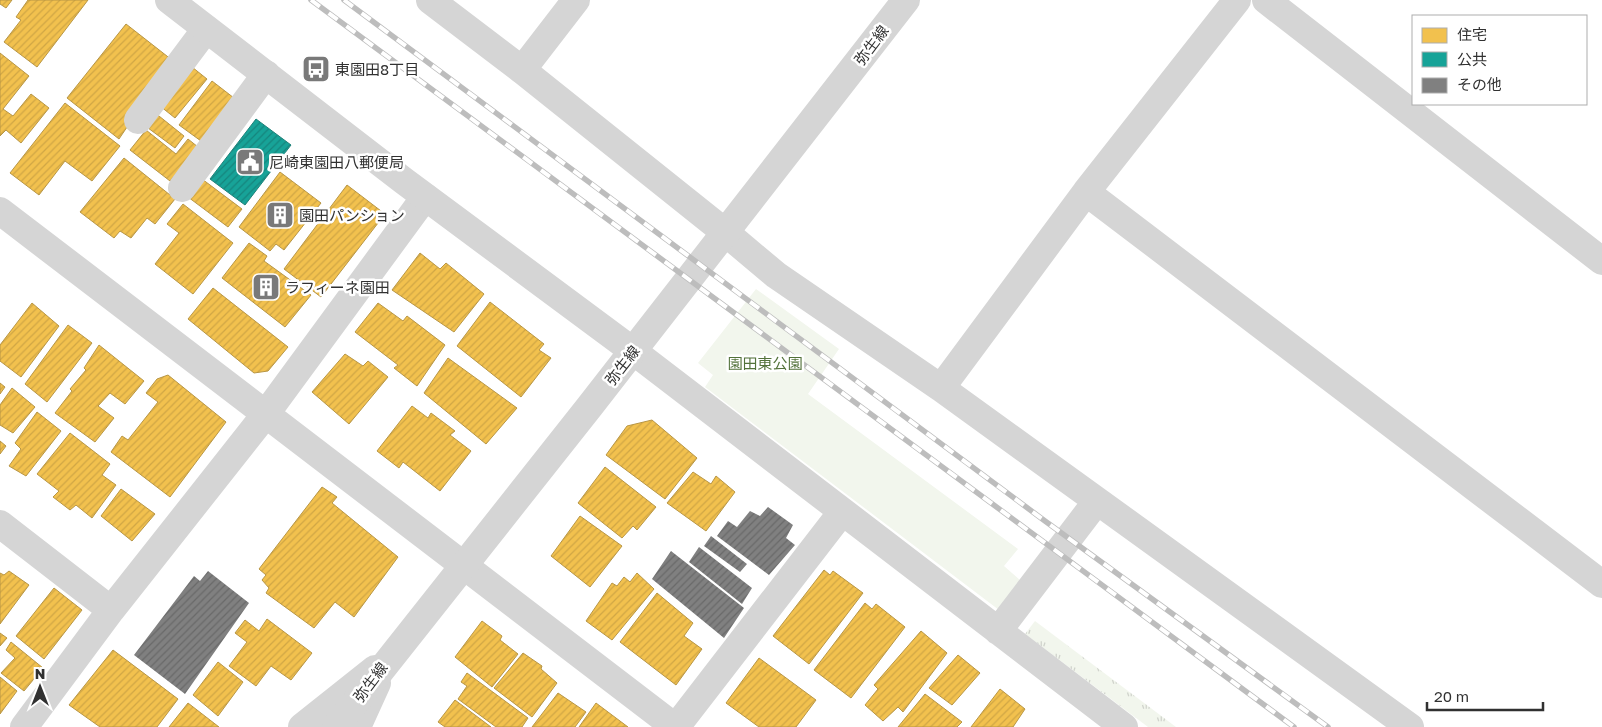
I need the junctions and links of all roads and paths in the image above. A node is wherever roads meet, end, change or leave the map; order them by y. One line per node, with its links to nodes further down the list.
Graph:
1 (169, 0): 7 (street)
2 (430, 0): 8 (street)
3 (576, 0): 8 (street)
4 (906, 0): 15 (street, 弥生線)
5 (1237, 0): 12 (street)
6 (1266, 0): 16 (street)
7 (206, 29): 9 (street); 10 (street)
8 (522, 70): 15 (street)
9 (266, 74): 11 (street); 13 (street)
10 (138, 120)
11 (182, 188)
12 (1086, 192): 18 (street); 24 (street)
13 (425, 197): 17 (street); 19 (street)
14 (0, 211): 19 (street)
15 (726, 233): 17 (street, 弥生線); 18 (street)
16 (1602, 261)
17 (633, 351): 21 (street); 23 (street, 弥生線)
18 (941, 388): 20 (street)
19 (264, 415): 23 (street); 25 (street)
20 (1097, 501): 26 (street); 34 (street)
21 (842, 512): 26 (street); 32 (street)
22 (0, 524): 25 (street)
23 (462, 565): 27 (street, 弥生線); 32 (street)
24 (1602, 584)
25 (111, 610): 28 (street)
26 (998, 631): 33 (street)
27 (388, 658): 29 (street); 30 (street, 弥生線); 31 (street)
28 (24, 727)
29 (302, 727)
30 (336, 727)
31 (357, 727)
32 (675, 727)
33 (1124, 727)
34 (1410, 727)

